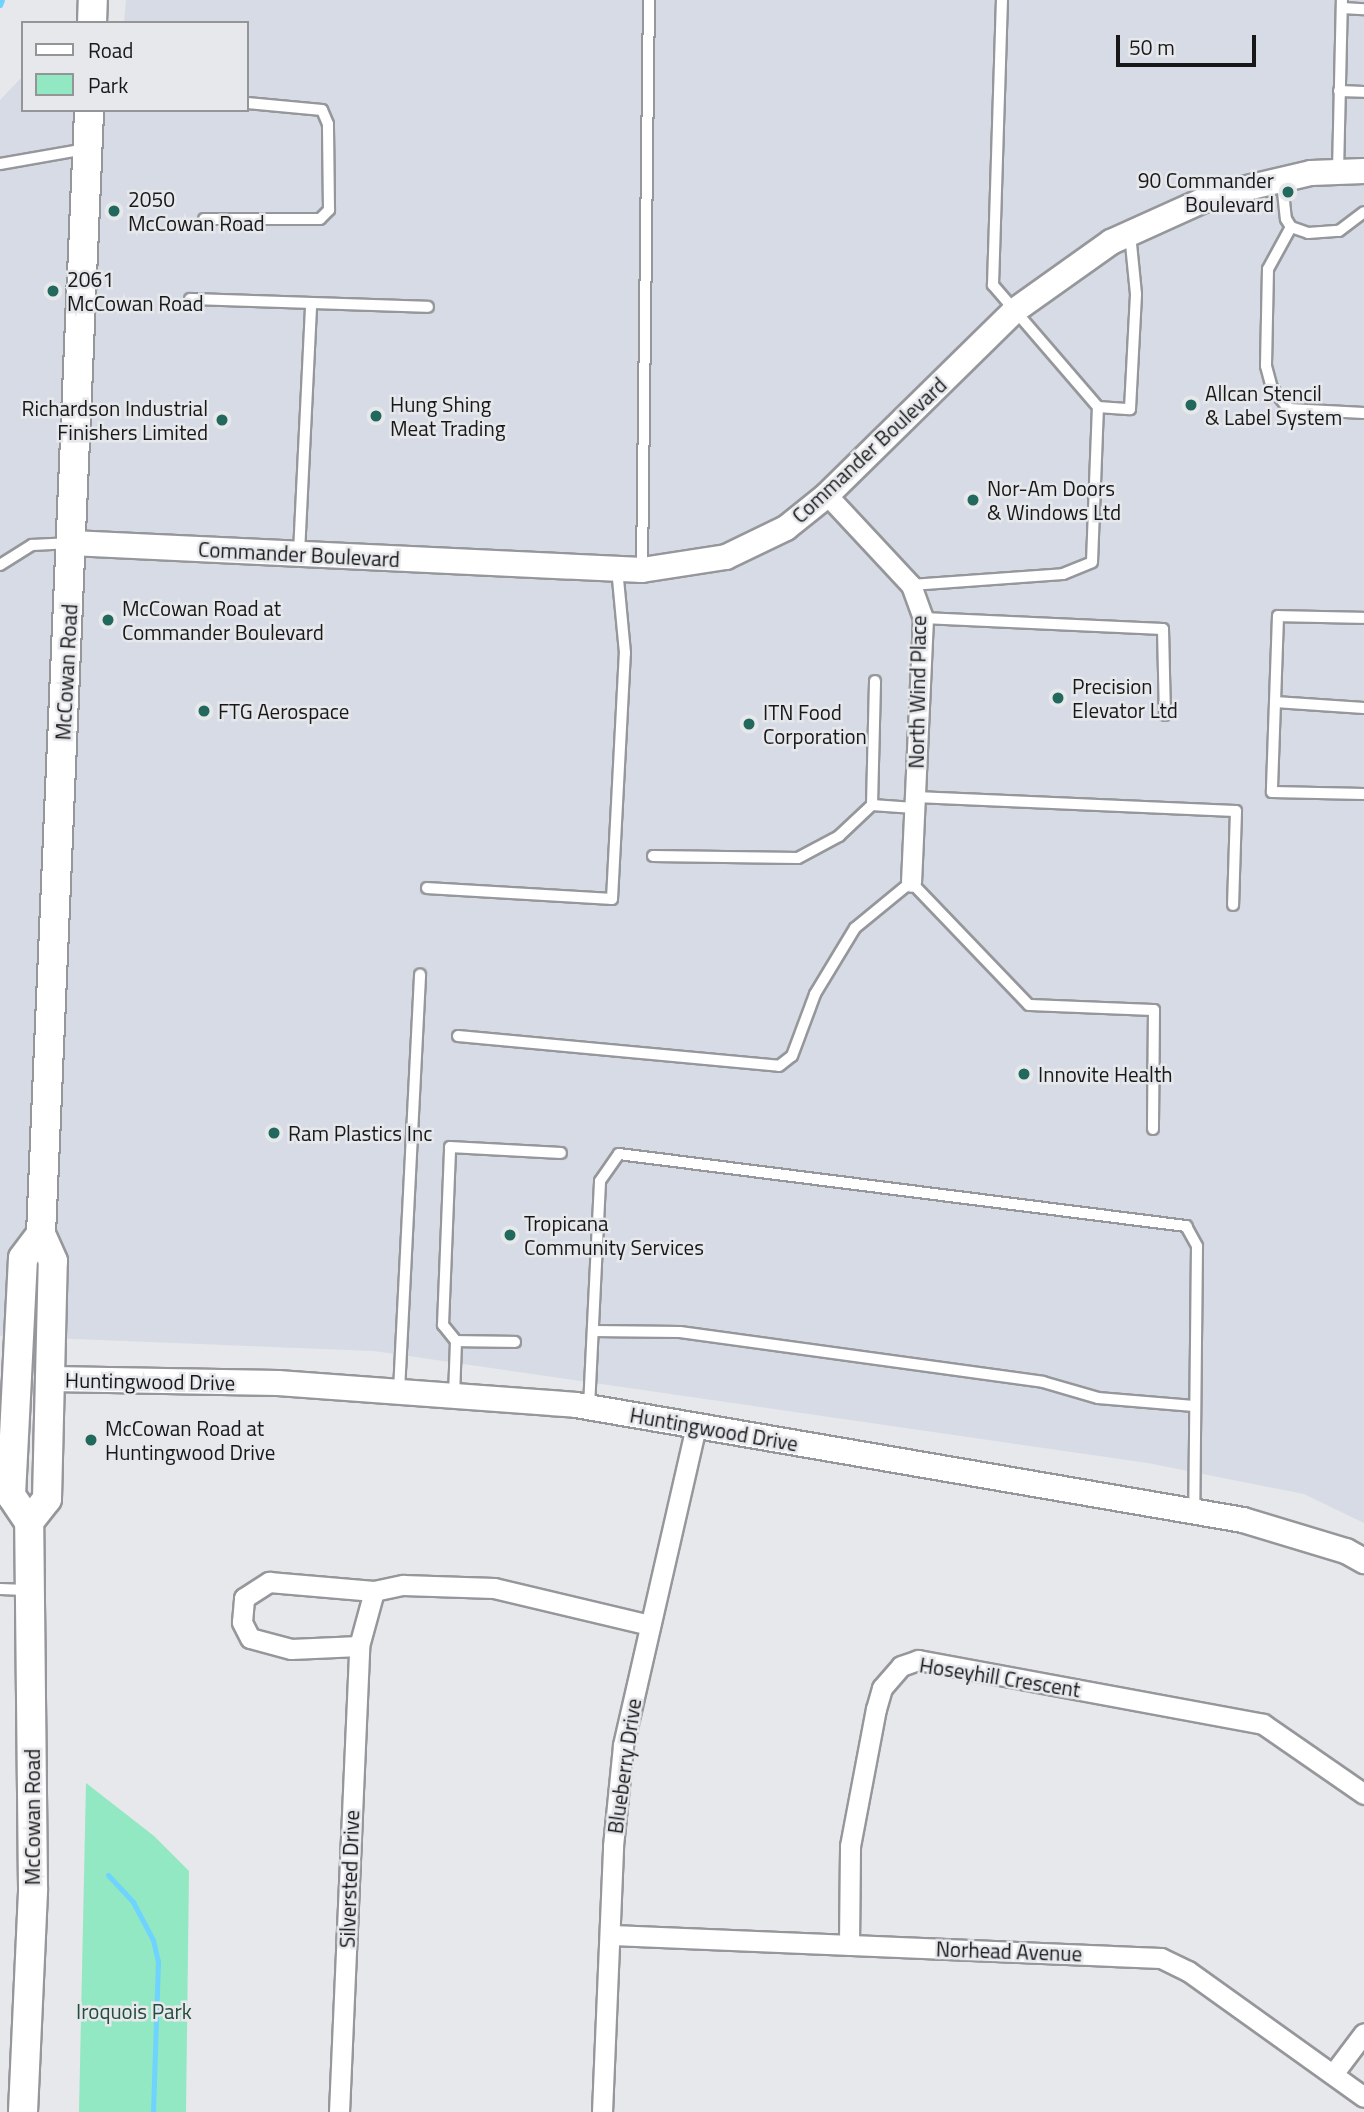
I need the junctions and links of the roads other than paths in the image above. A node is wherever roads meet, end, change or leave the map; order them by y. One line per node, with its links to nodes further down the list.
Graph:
1 (93, 0): 6 (main road)
2 (649, 0): 31 (lane)
3 (1002, 0): 23 (lane)
4 (1342, 4): 5 (lane); 7 (lane)
5 (1364, 9)
6 (92, 21)
7 (1339, 92): 8 (lane); 14 (lane)
8 (1364, 92)
9 (248, 103): 17 (lane)
10 (89, 112): 11 (main road, McCowan Road)
11 (87, 149): 12 (lane); 27 (main road, McCowan Road)
12 (0, 164)
13 (1364, 171): 14 (street, Commander Boulevard)
14 (1338, 172): 15 (street, Commander Boulevard)
15 (1282, 180): 18 (lane); 19 (street, Commander Boulevard)
16 (1364, 212): 18 (lane)
17 (204, 219)
18 (1291, 227): 25 (lane)
19 (1130, 233): 23 (street, Commander Boulevard); 24 (lane)
20 (190, 299): 21 (lane)
21 (311, 304): 22 (lane); 28 (lane)
22 (428, 307)
23 (1014, 312): 24 (lane); 26 (street, Commander Boulevard)
24 (1098, 407): 32 (lane)
25 (1364, 413)
26 (827, 495): 31 (street, Commander Boulevard); 32 (street, North Wind Place)
27 (71, 543): 28 (street, Commander Boulevard); 29 (lane); 50 (main road, McCowan Road)
28 (299, 554): 30 (street, Commander Boulevard)
29 (0, 565)
30 (617, 568): 31 (street, Commander Boulevard); 44 (lane)
31 (642, 570)
32 (911, 585): 33 (street, North Wind Place)
33 (923, 618): 38 (lane); 40 (street, North Wind Place)
34 (1364, 618): 36 (lane)
35 (875, 681): 41 (lane)
36 (1275, 702): 37 (lane); 39 (lane)
37 (1364, 708)
38 (1165, 715)
39 (1364, 794)
40 (914, 803): 41 (lane); 43 (street, North Wind Place); 45 (lane)
41 (872, 805): 42 (lane)
42 (653, 856)
43 (911, 882): 47 (lane); 48 (lane)
44 (427, 888)
45 (1233, 905)
46 (420, 975): 56 (lane)
47 (458, 1036)
48 (1153, 1129)
49 (561, 1153): 52 (lane)
50 (41, 1234): 54 (main road, McCowan Road); 55 (main road, McCowan Road)
51 (593, 1331): 58 (lane); 58 (lane); 59 (lane)
52 (456, 1341): 53 (lane); 57 (lane)
53 (515, 1342)
54 (8, 1376): 55 (main road); 62 (main road, McCowan Road)
55 (52, 1379): 56 (street, Huntingwood Drive); 62 (main road, McCowan Road)
56 (399, 1394): 57 (street, Huntingwood Drive)
57 (454, 1397): 59 (street, Huntingwood Drive)
58 (1194, 1406): 61 (lane)
59 (589, 1408): 60 (street, Huntingwood Drive)
60 (696, 1426): 61 (street, Huntingwood Drive); 67 (street, Blueberry Drive)
61 (1194, 1512): 63 (street, Huntingwood Drive)
62 (29, 1522): 65 (main road, McCowan Road)
63 (1364, 1561)
64 (0, 1590): 65 (lane)
65 (30, 1590): 75 (main road, McCowan Road)
66 (374, 1591): 67 (street); 68 (street, Silversted Drive); 68 (street)
67 (649, 1625): 70 (street, Blueberry Drive)
68 (359, 1646): 76 (street, Silversted Drive)
69 (1364, 1794): 71 (street, Hoseyhill Crescent)
70 (612, 1935): 71 (street, Norhead Avenue); 77 (street, Blueberry Drive)
71 (849, 1945): 73 (street, Norhead Avenue)
72 (1364, 2033): 73 (street)
73 (1333, 2074): 74 (street, Norhead Avenue)
74 (1364, 2097)
75 (23, 2112)
76 (339, 2112)
77 (601, 2112)

